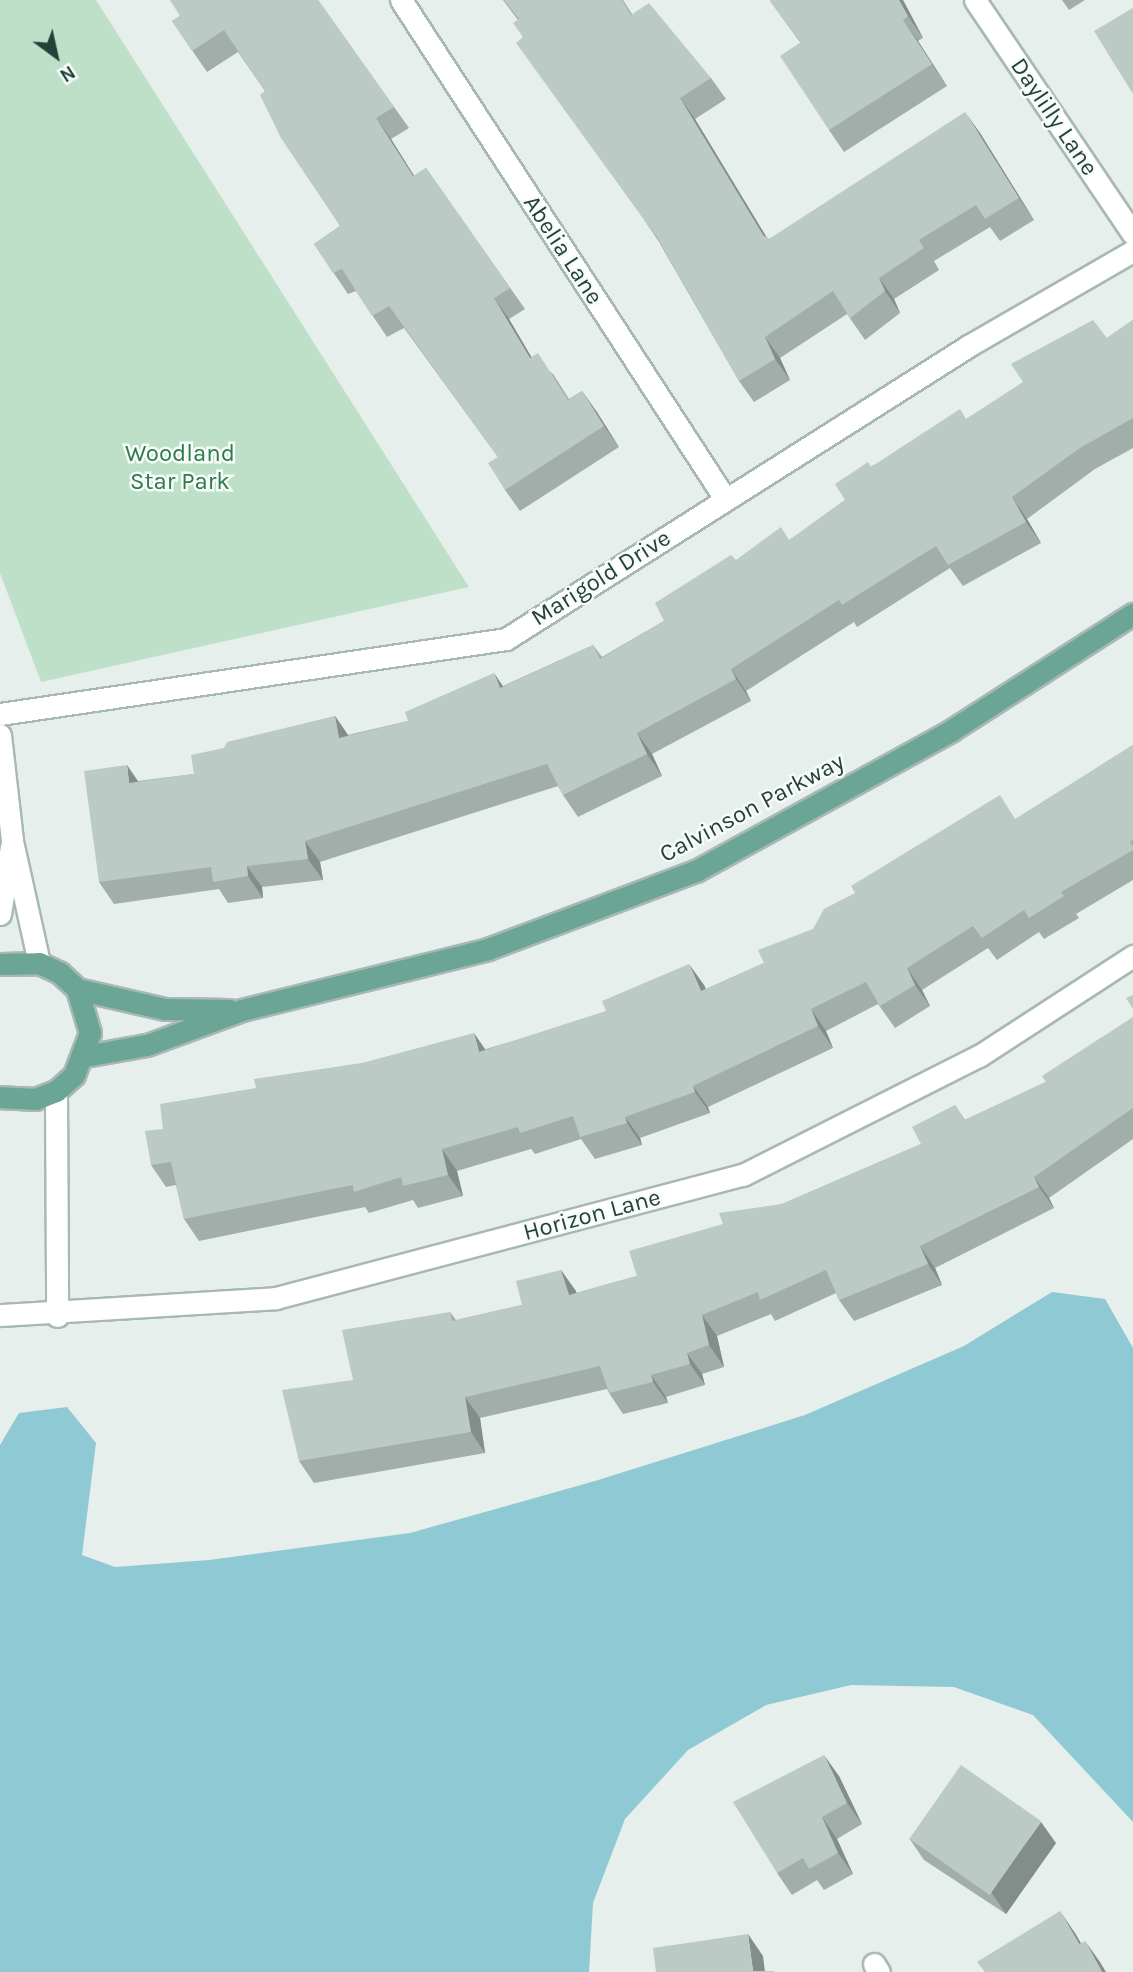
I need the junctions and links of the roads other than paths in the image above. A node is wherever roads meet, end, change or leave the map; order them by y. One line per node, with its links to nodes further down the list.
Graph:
1 (401, 0): 5 (street, Abelia Lane)
2 (975, 0): 3 (street, Daylilly Lane)
3 (1133, 234)
4 (1133, 251): 5 (street, Marigold Drive)
5 (726, 499): 7 (street, Marigold Drive)
6 (1133, 614): 15 (main road, Calvinson Parkway)
7 (0, 714)
8 (0, 735): 9 (street)
9 (12, 841): 10 (street); 12 (street)
10 (0, 914)
11 (1133, 956): 20 (street, Horizon Lane)
12 (39, 963): 13 (main road); 14 (main road)
13 (0, 964)
14 (77, 989): 15 (main road, Calvinson Parkway); 16 (main road)
15 (242, 1010): 16 (main road, Calvinson Parkway)
16 (85, 1056): 17 (main road)
17 (56, 1091): 18 (main road); 20 (street)
18 (0, 1097)
19 (0, 1315): 20 (street, Horizon Lane)
20 (57, 1316)

